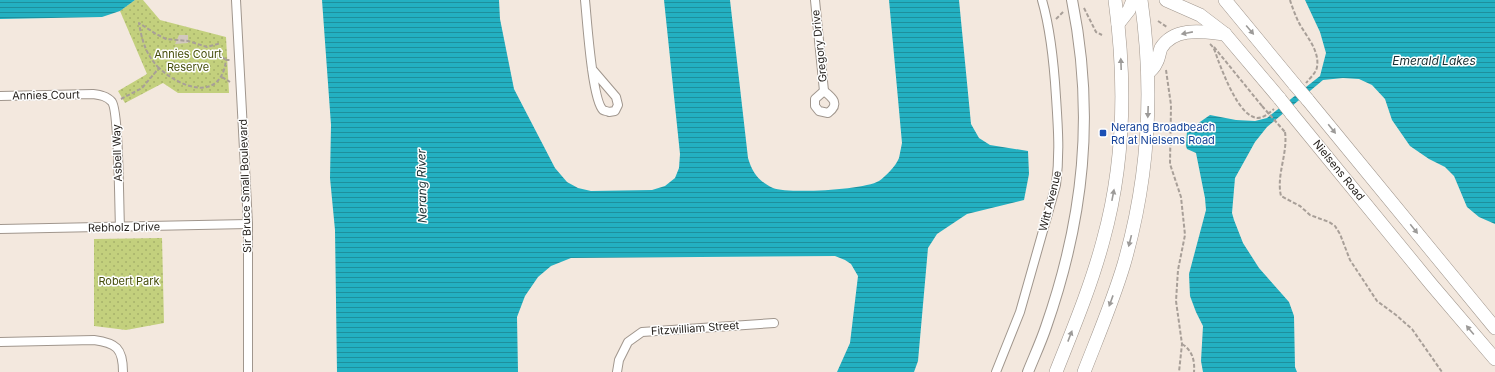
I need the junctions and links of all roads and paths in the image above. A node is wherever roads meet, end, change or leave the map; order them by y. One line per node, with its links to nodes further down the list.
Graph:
1 (236, 0): 25 (street, Sir Bruce Small Boulevard)
2 (584, 0): 27 (street)
3 (815, 0): 33 (street, Gregory Drive)
4 (1042, 0): 15 (street, Witt Avenue)
5 (1072, 0): 49 (street)
6 (1115, 0): 16 (main road)
7 (1133, 0): 16 (main road)
8 (1141, 0): 29 (main road)
9 (1166, 0): 18 (main road, Nielsens Road)
10 (1225, 0): 32 (main road, Nielsens Road, one-way to 32)
11 (1290, 0): 32 (path)
12 (1081, 7): 19 (path)
13 (1067, 10): 15 (path)
14 (1158, 21): 17 (path)
15 (1047, 23): 48 (street, Witt Avenue)
16 (1118, 24): 50 (main road, one-way to 16)
17 (1168, 28)
18 (1225, 34): 29 (main road, one-way to 29); 36 (main road, Nielsens Road)
19 (1102, 35)
20 (1207, 43): 22 (path)
21 (221, 44): 26 (path)
22 (1213, 46): 36 (path); 54 (path, bridge)
23 (222, 57): 24 (path)
24 (226, 60): 25 (path); 30 (path)
25 (239, 60): 37 (street, Sir Bruce Small Boulevard)
26 (159, 68): 30 (path); 35 (path)
27 (592, 69): 27 (street)
28 (1166, 69): 43 (path)
29 (1148, 73): 51 (main road, one-way to 51)
30 (222, 76): 31 (path)
31 (230, 82)
32 (1298, 86): 41 (main road, Nielsens Road, one-way to 41, bridge)
33 (824, 91)
34 (0, 96): 35 (street, Annies Court)
35 (112, 103): 38 (street, Asbell Way)
36 (1279, 103): 44 (main road, Nielsens Road, one-way to 36, bridge)
37 (248, 224): 38 (street, Rebholz Drive); 46 (street, Sir Bruce Small Boulevard)
38 (120, 227): 39 (street, Rebholz Drive)
39 (0, 229)
40 (774, 323): 47 (street, Fitzwilliam Street)
41 (1495, 328)
42 (0, 342): 45 (street)
43 (1182, 344): 52 (path); 53 (path)
44 (1495, 359)
45 (123, 372)
46 (248, 372)
47 (616, 372)
48 (996, 372)
49 (1028, 372)
50 (1056, 372)
51 (1084, 372)
52 (1179, 372)
53 (1194, 372)
54 (1442, 372)

